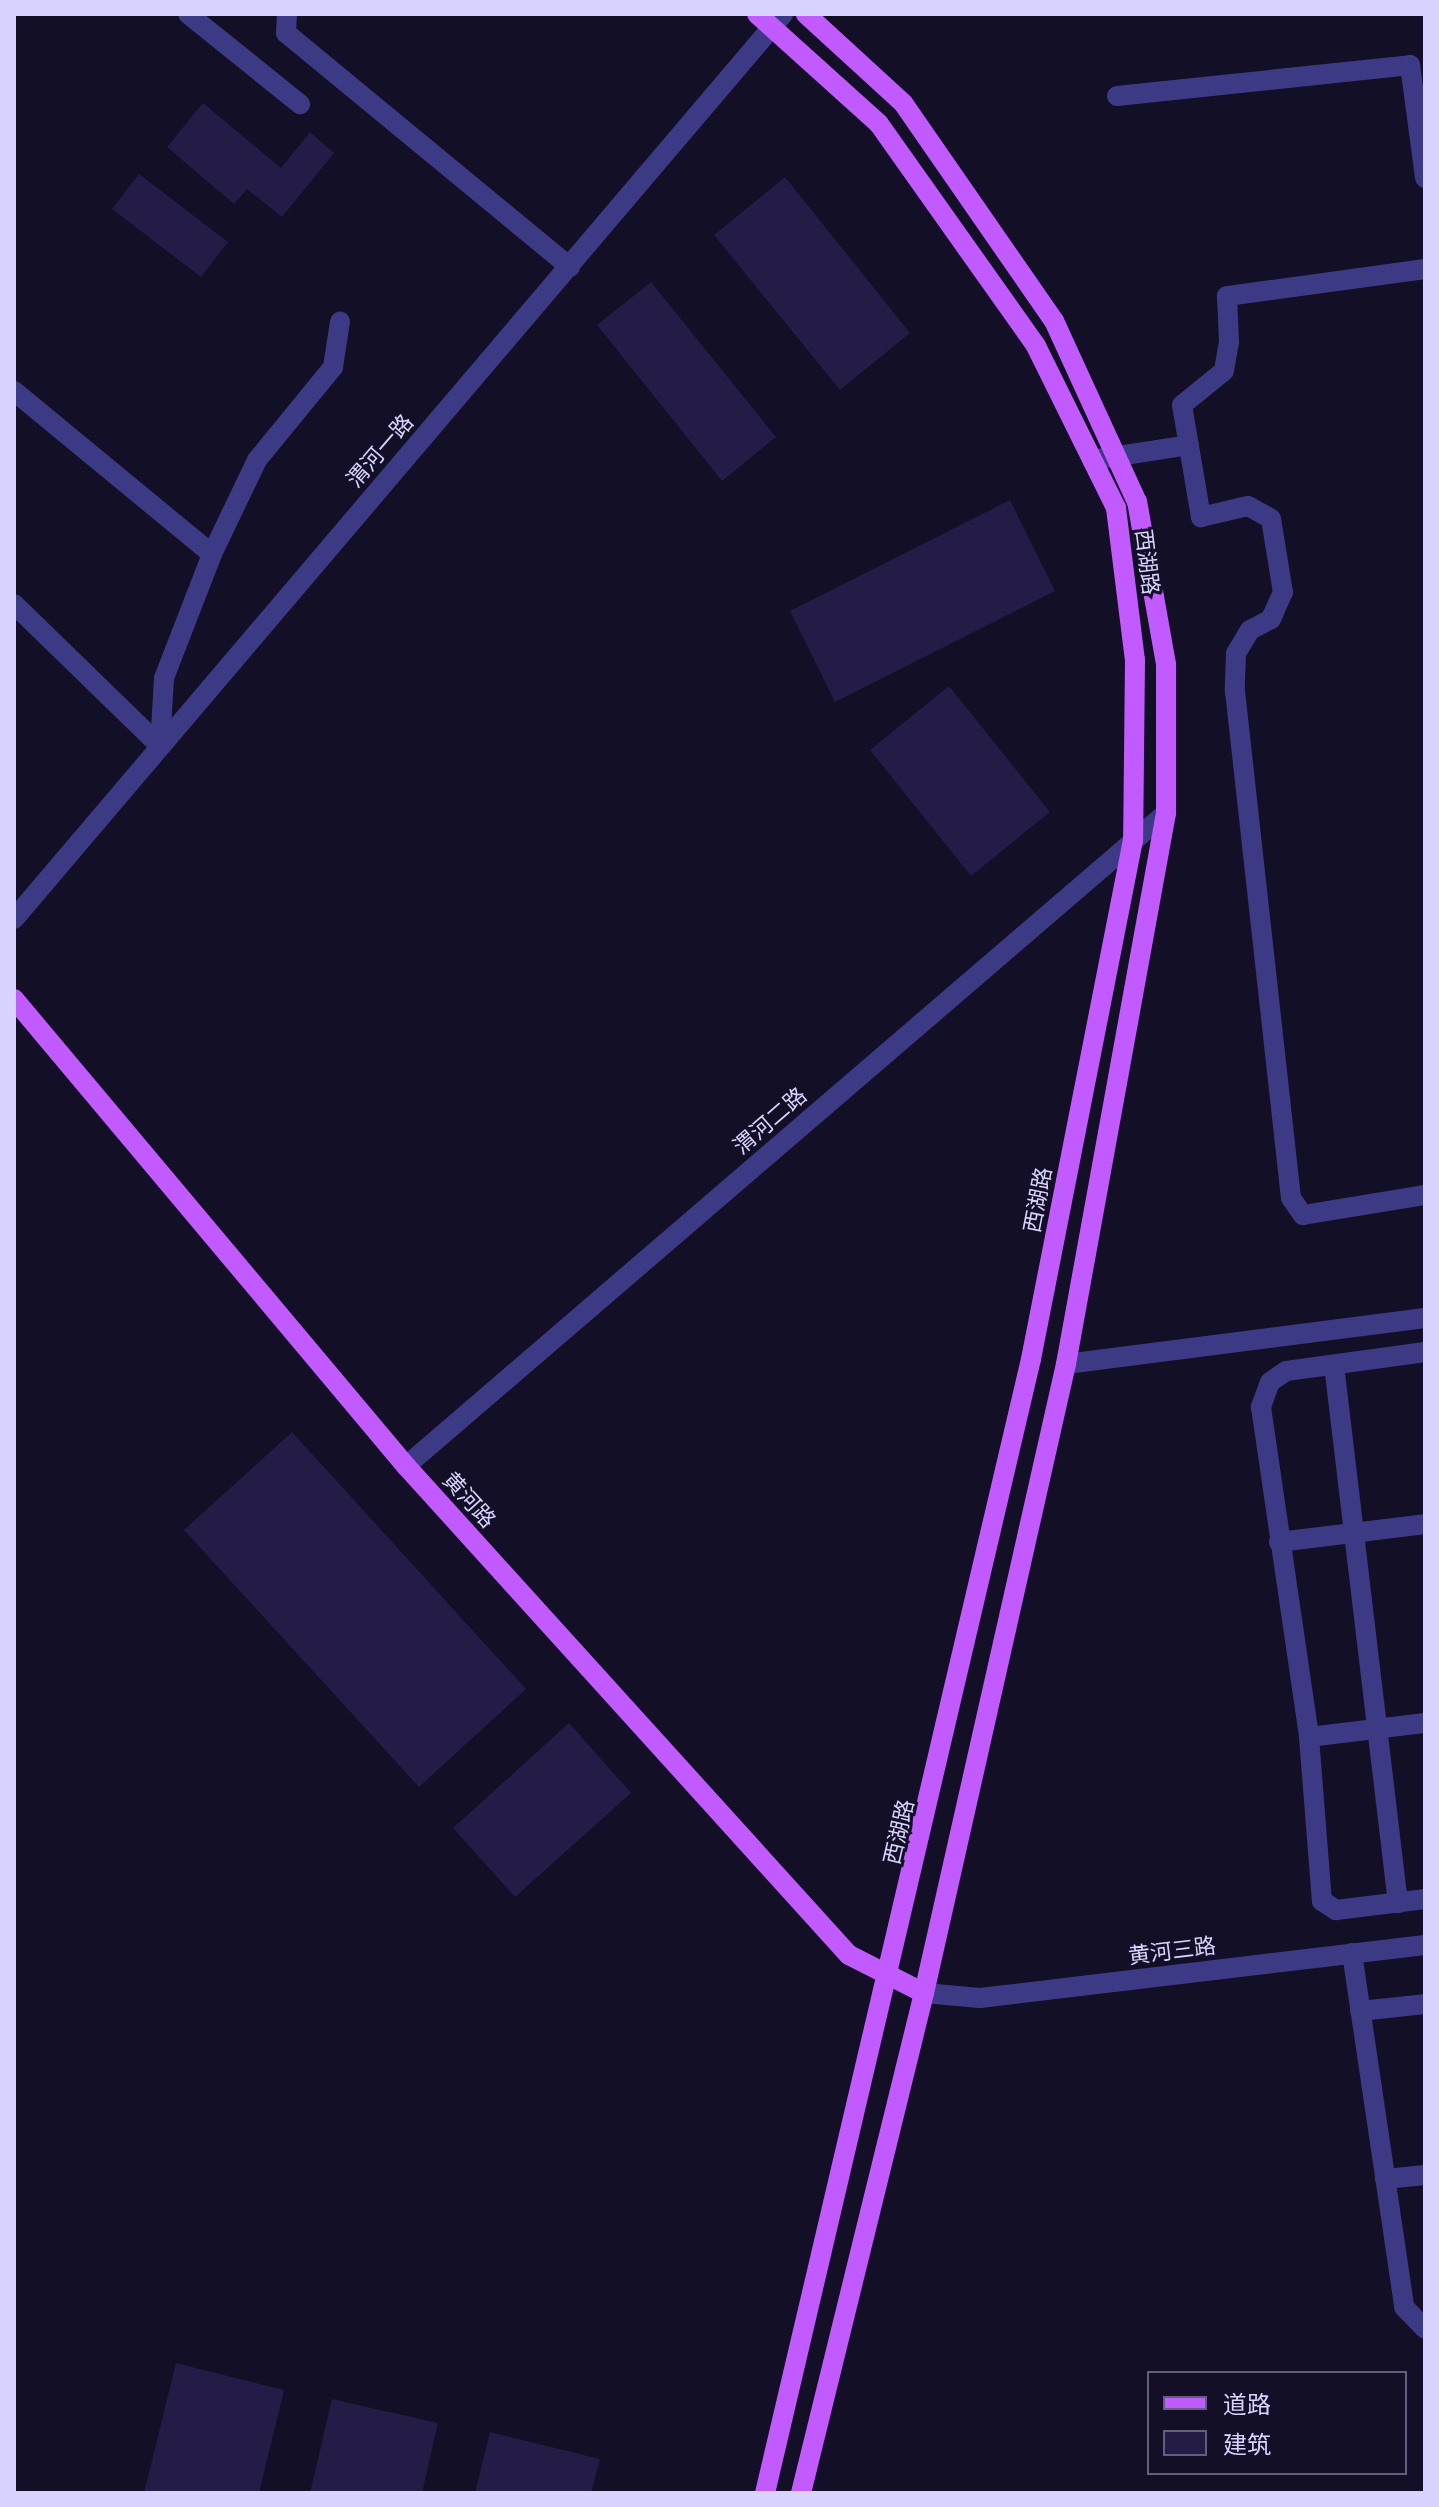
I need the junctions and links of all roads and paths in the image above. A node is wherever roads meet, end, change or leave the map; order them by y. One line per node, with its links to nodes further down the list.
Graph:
1 (188, 14): 6 (street)
2 (287, 14): 8 (street)
3 (806, 14): 13 (main road, 西湖路)
4 (770, 18): 8 (street, 渭河一路); 14 (main road, 西湖路)
5 (1117, 96): 7 (street)
6 (300, 104)
7 (1425, 178)
8 (570, 267): 17 (street, 渭河一路)
9 (1425, 269): 12 (street)
10 (340, 322): 15 (street)
11 (14, 391): 15 (street)
12 (1189, 445): 13 (street); 22 (street)
13 (1117, 456): 14 (street); 18 (main road, 西湖路)
14 (1092, 460): 19 (main road, 西湖路)
15 (212, 554): 17 (street)
16 (14, 604): 17 (street)
17 (160, 746): 20 (street, 渭河一路)
18 (1166, 813): 19 (street, 渭河二路); 25 (main road, 西湖路)
19 (1133, 840): 27 (street, 渭河二路); 38 (main road, 西湖路)
20 (14, 919)
21 (14, 999): 27 (main road, 黄河路)
22 (1425, 1195)
23 (1425, 1318): 25 (street)
24 (1425, 1352): 26 (street)
25 (1066, 1364): 39 (main road, 西湖路)
26 (1334, 1365): 29 (street); 30 (street)
27 (406, 1466): 38 (main road, 黄河路)
28 (1425, 1524): 29 (street)
29 (1354, 1533): 30 (street); 32 (street)
30 (1279, 1542): 33 (street)
31 (1425, 1723): 32 (street)
32 (1378, 1728): 33 (street); 35 (street)
33 (1309, 1737): 35 (street)
34 (1425, 1899): 35 (street)
35 (1398, 1903)
36 (1425, 1945): 37 (street, 黄河三路)
37 (1352, 1953): 39 (street, 黄河三路); 41 (street)
38 (889, 1980): 39 (main road, 黄河路); 45 (main road, 西湖路)
39 (924, 1993): 46 (main road, 西湖路)
40 (1425, 2004): 41 (street)
41 (1360, 2011): 43 (street)
42 (1425, 2175): 43 (street)
43 (1385, 2179): 44 (street)
44 (1425, 2329)
45 (765, 2493)
46 (801, 2493)

